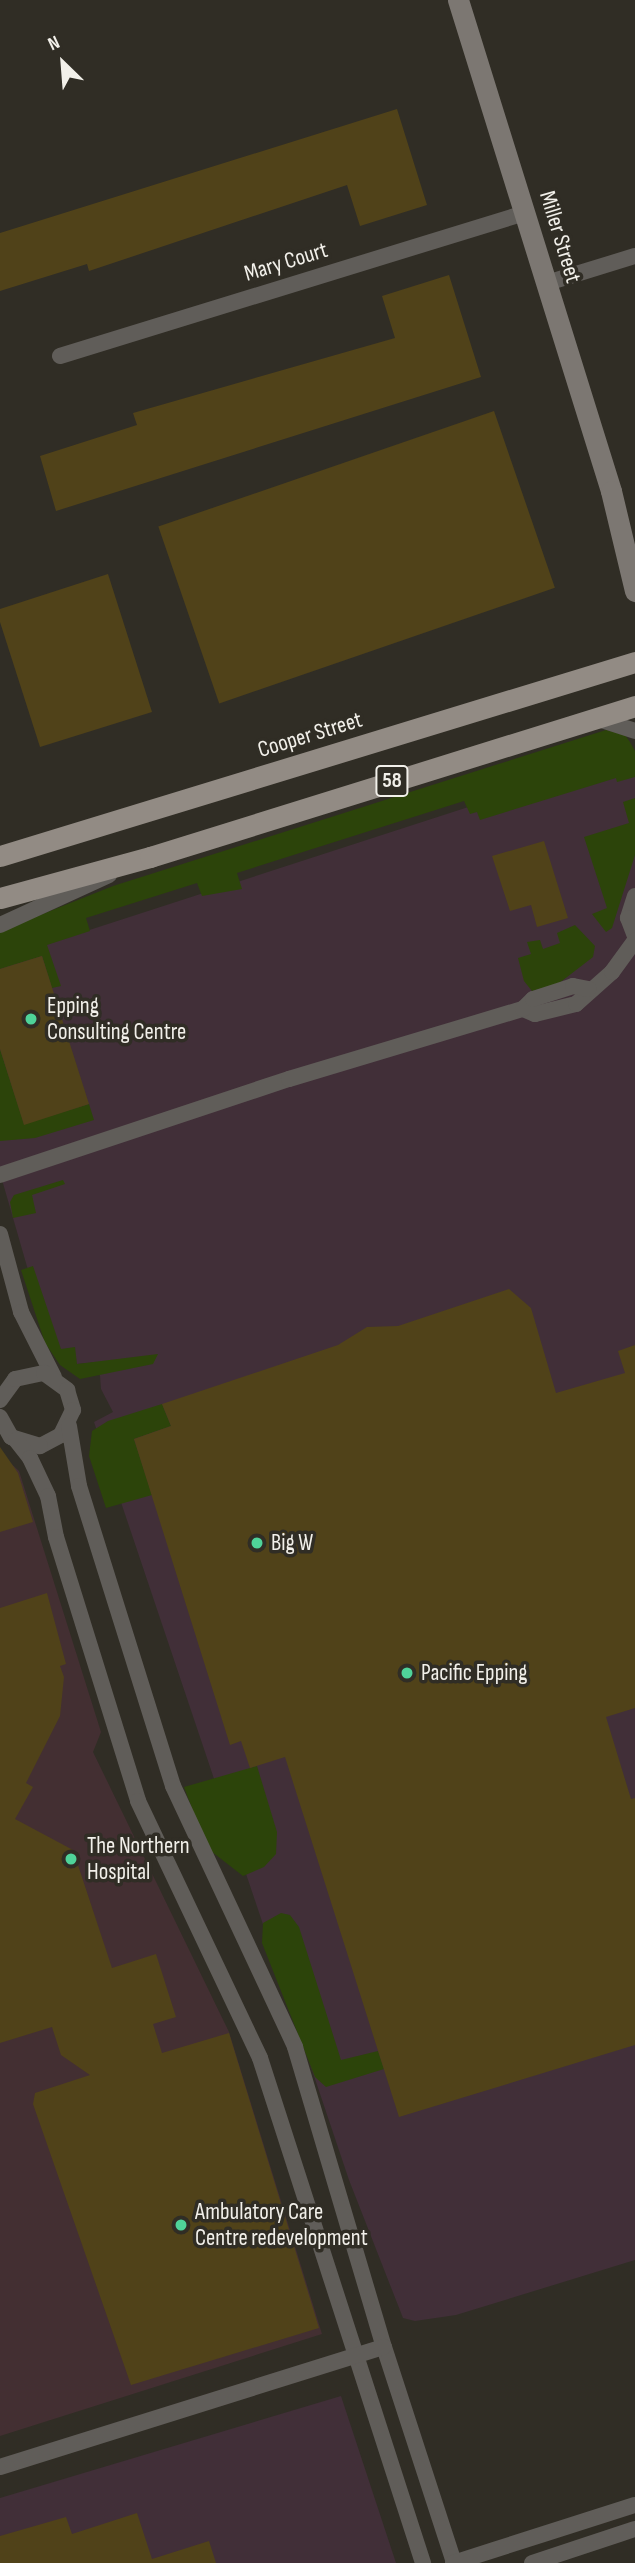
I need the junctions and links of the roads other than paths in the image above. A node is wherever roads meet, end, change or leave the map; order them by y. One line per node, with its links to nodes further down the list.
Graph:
1 (458, 0): 2 (street, Miller Street)
2 (525, 213): 4 (street, Miller Street); 5 (street, Mary Court)
3 (635, 256): 4 (street)
4 (547, 283): 6 (street, Miller Street)
5 (60, 356)
6 (611, 491): 7 (street, Miller Street); 8 (street, Miller Street)
7 (635, 551)
8 (635, 591)
9 (635, 662): 13 (main road, Cooper Street / 58)
10 (635, 706): 11 (main road, 58)
11 (595, 718): 12 (street); 14 (main road, 58)
12 (635, 731)
13 (0, 856)
14 (150, 857): 16 (main road, 58); 17 (street)
15 (635, 895): 18 (street)
16 (0, 898)
17 (0, 925)
18 (635, 938): 19 (street)
19 (0, 1175)
20 (0, 1234): 21 (street)
21 (54, 1377): 22 (street); 24 (street)
22 (1, 1393)
23 (0, 1417): 25 (street)
24 (69, 1426): 25 (street); 26 (street)
25 (16, 1440): 27 (street)
26 (384, 2347): 27 (street); 32 (street)
27 (355, 2356): 28 (street); 31 (street)
28 (0, 2467)
29 (635, 2505): 32 (street)
30 (635, 2529): 33 (street)
31 (423, 2563)
32 (454, 2563)
33 (532, 2563)

